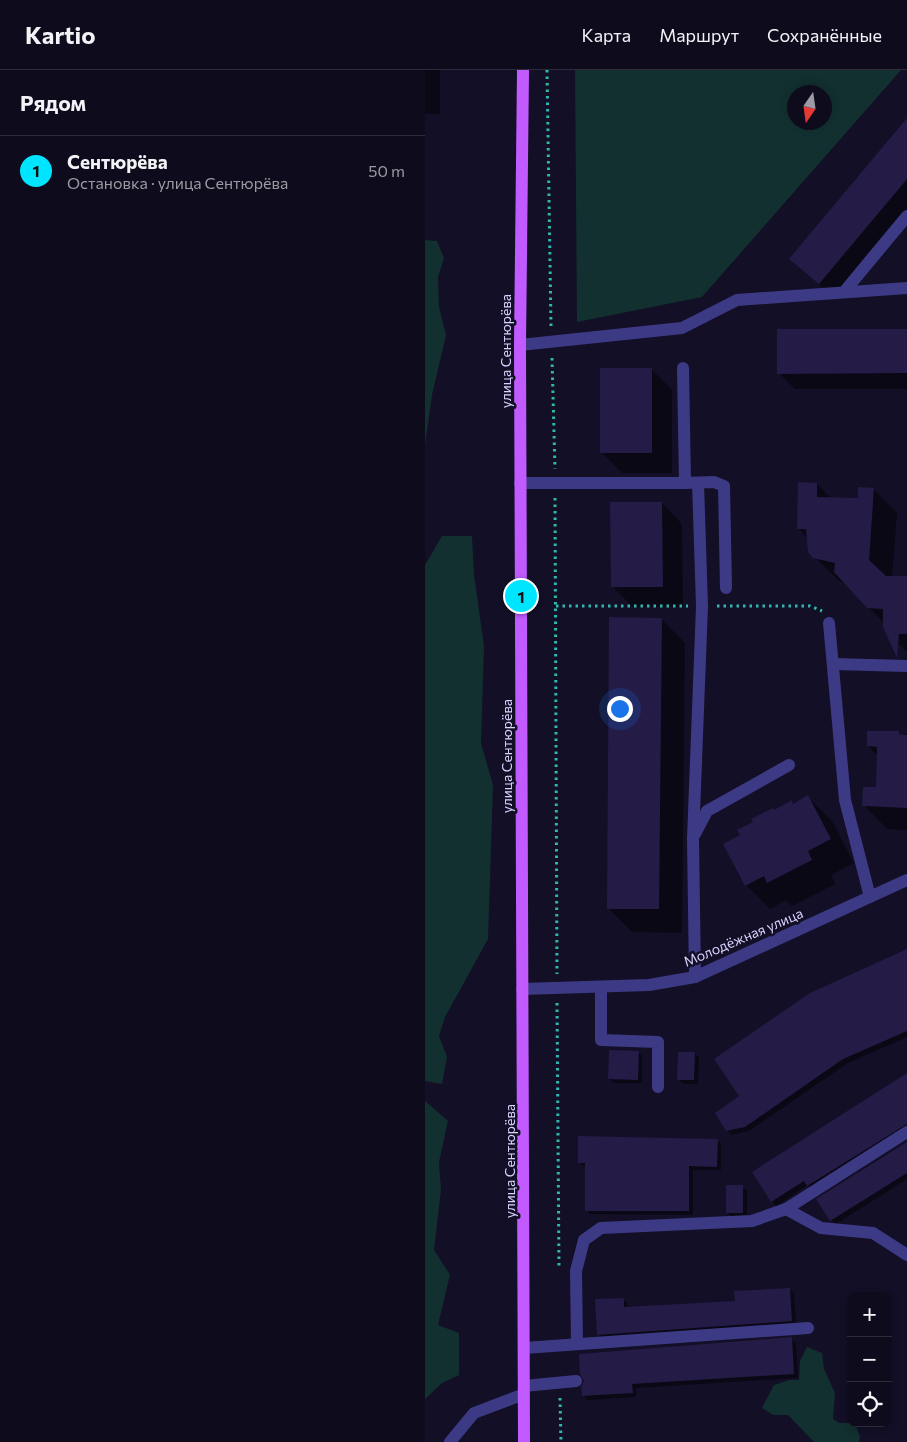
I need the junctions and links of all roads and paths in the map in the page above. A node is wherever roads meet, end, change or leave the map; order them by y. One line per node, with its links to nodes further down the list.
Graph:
1 (523, 70): 7 (main road, улица Сентюрёва)
2 (547, 70): 6 (path)
3 (907, 216): 5 (street)
4 (907, 288): 5 (street)
5 (844, 292): 6 (street)
6 (551, 343): 7 (street); 10 (path)
7 (520, 344): 9 (main road, улица Сентюрёва)
8 (683, 368): 11 (street)
9 (520, 483): 10 (street); 23 (main road, улица Сентюрёва)
10 (555, 483): 11 (street); 21 (path)
11 (691, 483): 12 (street); 17 (street)
12 (726, 588)
13 (829, 623): 14 (street)
14 (833, 664): 15 (street); 19 (street)
15 (907, 666)
16 (789, 765): 17 (street)
17 (693, 839): 20 (street)
18 (907, 880): 19 (street, Молодёжная улица)
19 (870, 897): 20 (street, Молодёжная улица)
20 (695, 977): 22 (street, Молодёжная улица)
21 (557, 988): 22 (street, Молодёжная улица); 23 (street, Молодёжная улица); 28 (path)
22 (601, 988): 24 (street)
23 (522, 989): 31 (main road, улица Сентюрёва)
24 (657, 1087)
25 (907, 1132): 26 (street)
26 (786, 1209): 27 (street); 30 (street)
27 (907, 1255)
28 (559, 1276)
29 (808, 1328): 30 (street)
30 (577, 1344): 31 (street)
31 (524, 1348): 34 (main road, улица Сентюрёва)
32 (576, 1381): 33 (street)
33 (559, 1383): 34 (street); 37 (path)
34 (524, 1390): 35 (street); 36 (main road, улица Сентюрёва)
35 (450, 1442)
36 (524, 1442)
37 (561, 1442)

